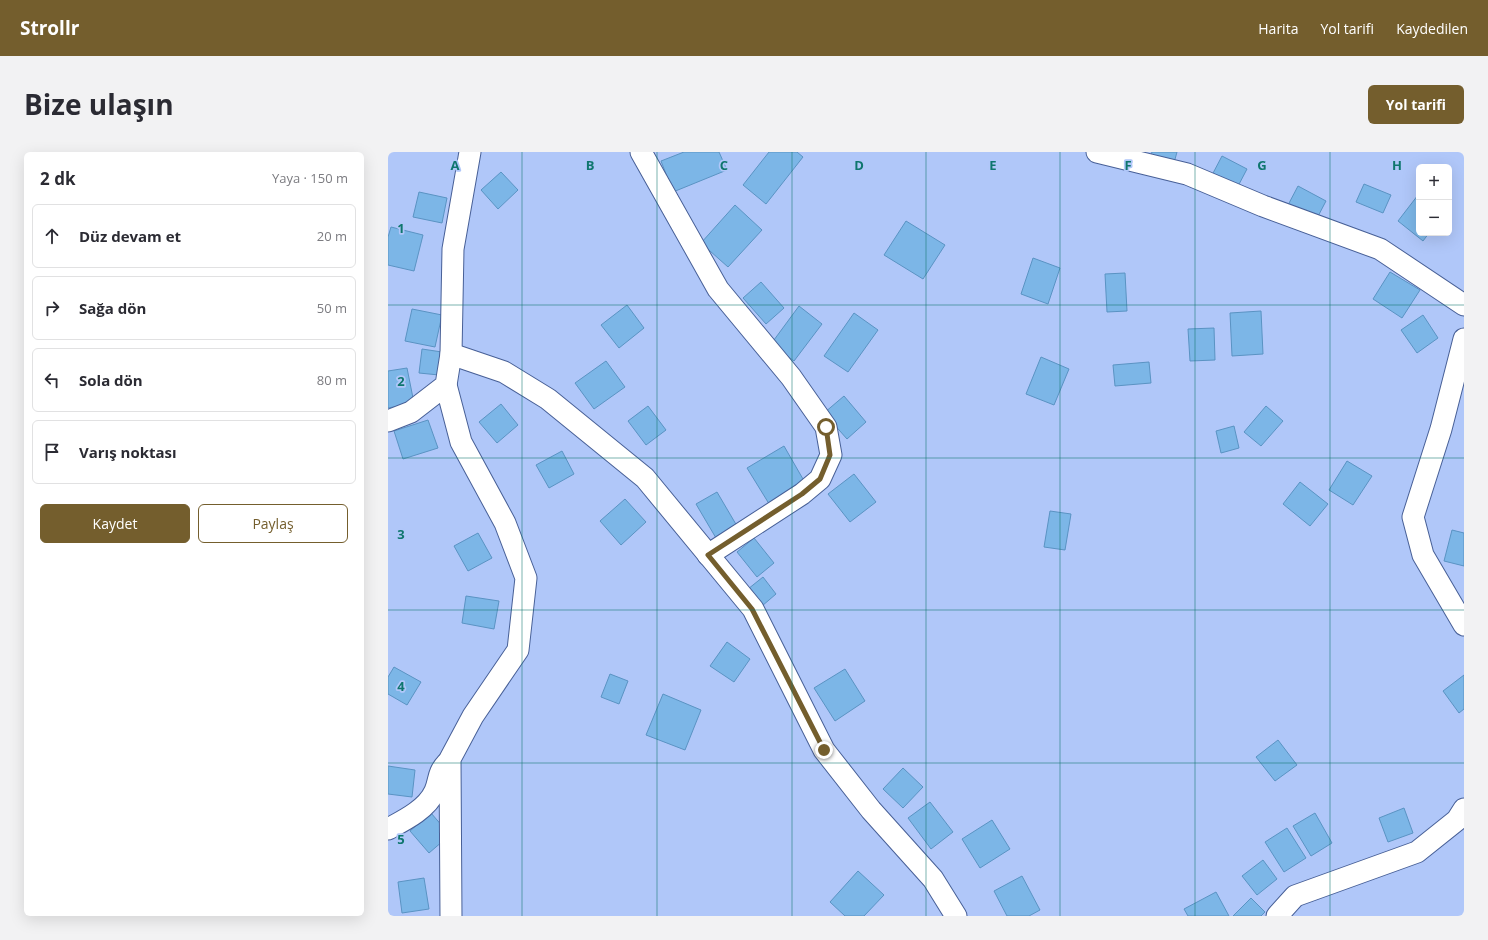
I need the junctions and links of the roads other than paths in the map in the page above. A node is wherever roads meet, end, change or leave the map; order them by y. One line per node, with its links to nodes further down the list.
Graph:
1 (470, 152): 6 (street)
2 (641, 152): 9 (street)
3 (1097, 152): 4 (street)
4 (1464, 306)
5 (1464, 339): 10 (street)
6 (451, 354): 7 (street); 9 (street)
7 (446, 385): 8 (street); 11 (street)
8 (388, 421)
9 (708, 555): 15 (street)
10 (1464, 625)
11 (450, 759): 13 (street); 14 (street)
12 (1464, 809): 16 (street)
13 (388, 828)
14 (451, 916)
15 (956, 916)
16 (1277, 916)

